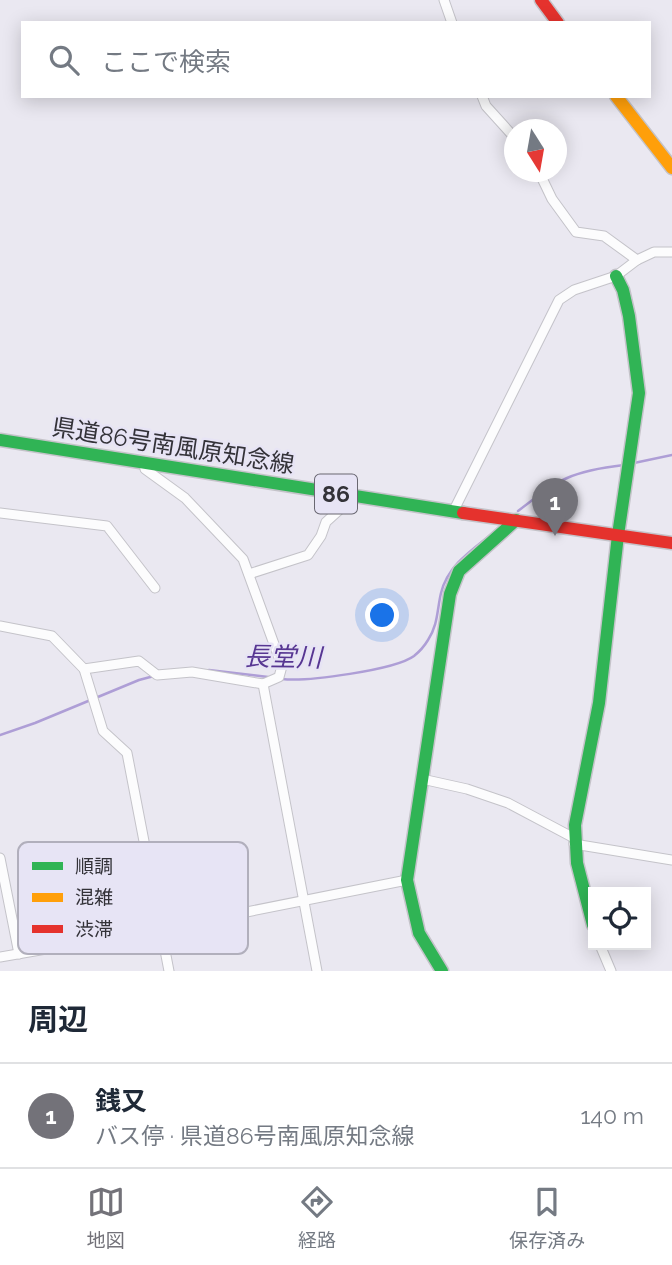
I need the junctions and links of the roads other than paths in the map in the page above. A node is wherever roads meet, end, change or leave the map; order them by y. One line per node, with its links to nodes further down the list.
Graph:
1 (444, 0): 3 (street)
2 (541, 0): 4 (street)
3 (451, 21)
4 (557, 21)
5 (483, 98): 7 (street)
6 (618, 98): 8 (street)
7 (504, 126)
8 (672, 168)
9 (544, 182): 11 (street)
10 (672, 253): 11 (street)
11 (637, 260): 12 (street)
12 (616, 276): 16 (street); 19 (street)
13 (0, 440): 14 (street, 県道86号南風原知念線 / 86)
14 (144, 462): 15 (street, 県道86号南風原知念線 / 86); 21 (street)
15 (349, 496): 16 (street, 県道86号南風原知念線 / 86); 21 (street)
16 (454, 510): 18 (street, 県道86号南風原知念線 / 86)
17 (0, 513): 22 (street)
18 (516, 520): 19 (street, 県道86号南風原知念線 / 86); 26 (street)
19 (618, 535): 20 (street, 県道86号南風原知念線 / 86); 27 (street)
20 (672, 543)
21 (249, 574): 25 (street)
22 (155, 588)
23 (0, 626): 24 (street)
24 (84, 669): 25 (street); 28 (street)
25 (263, 684): 32 (street)
26 (422, 779): 27 (street); 31 (street)
27 (574, 841): 30 (street); 33 (street)
28 (145, 842)
29 (0, 858): 35 (street)
30 (672, 860)
31 (407, 880): 32 (street); 40 (street)
32 (303, 901): 34 (street); 39 (street)
33 (588, 908)
34 (248, 912)
35 (18, 949)
36 (602, 950): 41 (street)
37 (19, 954): 38 (street)
38 (0, 957)
39 (317, 971)
40 (442, 971)
41 (611, 971)

